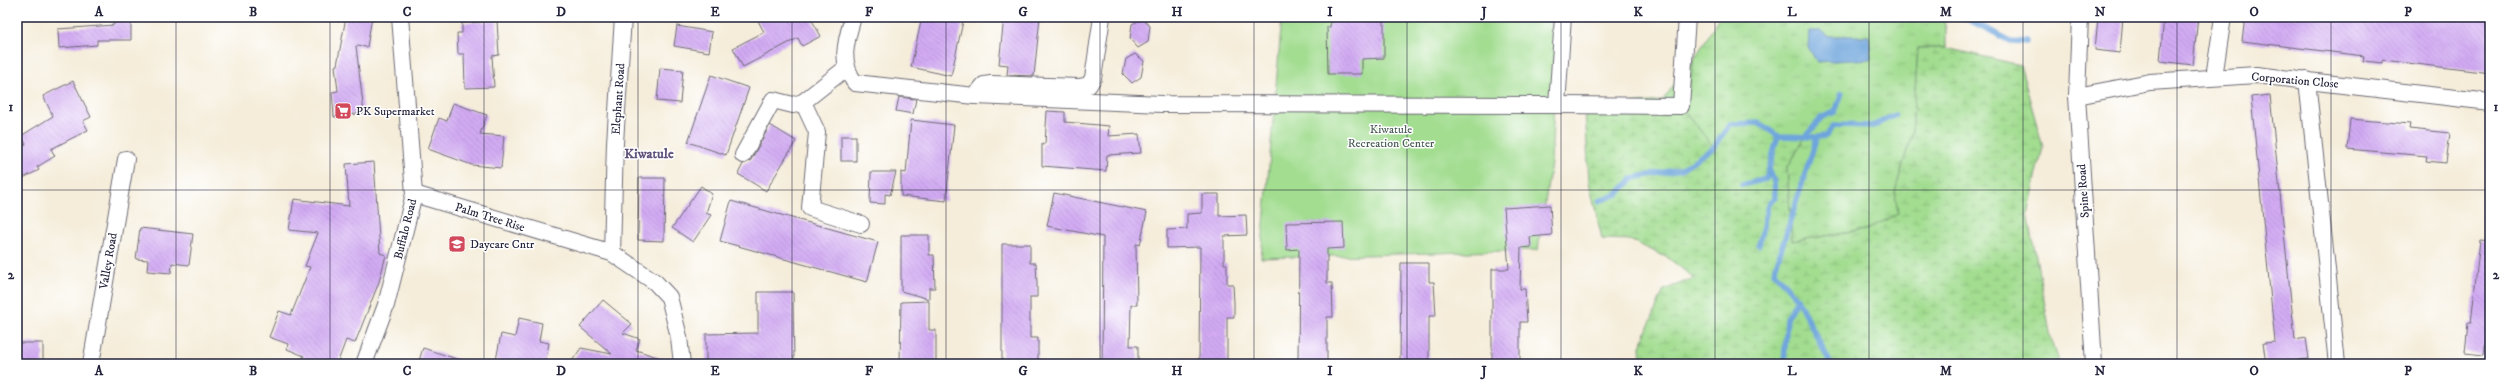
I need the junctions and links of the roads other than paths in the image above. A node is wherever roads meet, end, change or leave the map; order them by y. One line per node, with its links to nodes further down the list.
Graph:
1 (400, 17): 19 (street, Buffalo Road)
2 (623, 17): 21 (street, Elephant Road)
3 (853, 17): 9 (street)
4 (1102, 17): 12 (street)
5 (1563, 17): 16 (street)
6 (1687, 17): 16 (street)
7 (2080, 17): 13 (street, Spine Road)
8 (2223, 17): 10 (street)
9 (846, 68): 12 (street); 14 (street)
10 (2214, 77): 11 (street, Corporation Close); 13 (street, Corporation Close)
11 (2307, 80): 15 (street, Corporation Close); 26 (street)
12 (975, 96): 16 (street)
13 (2077, 96): 25 (street, Spine Road)
14 (803, 102): 17 (street); 20 (street)
15 (2490, 102)
16 (1557, 106)
17 (743, 155)
18 (126, 159): 22 (street, Valley Road)
19 (414, 194): 21 (street, Palm Tree Rise); 23 (street, Buffalo Road)
20 (861, 224)
21 (612, 253): 24 (street, Palm Tree Rise)
22 (91, 364)
23 (364, 364)
24 (682, 364)
25 (2094, 364)
26 (2337, 364)

